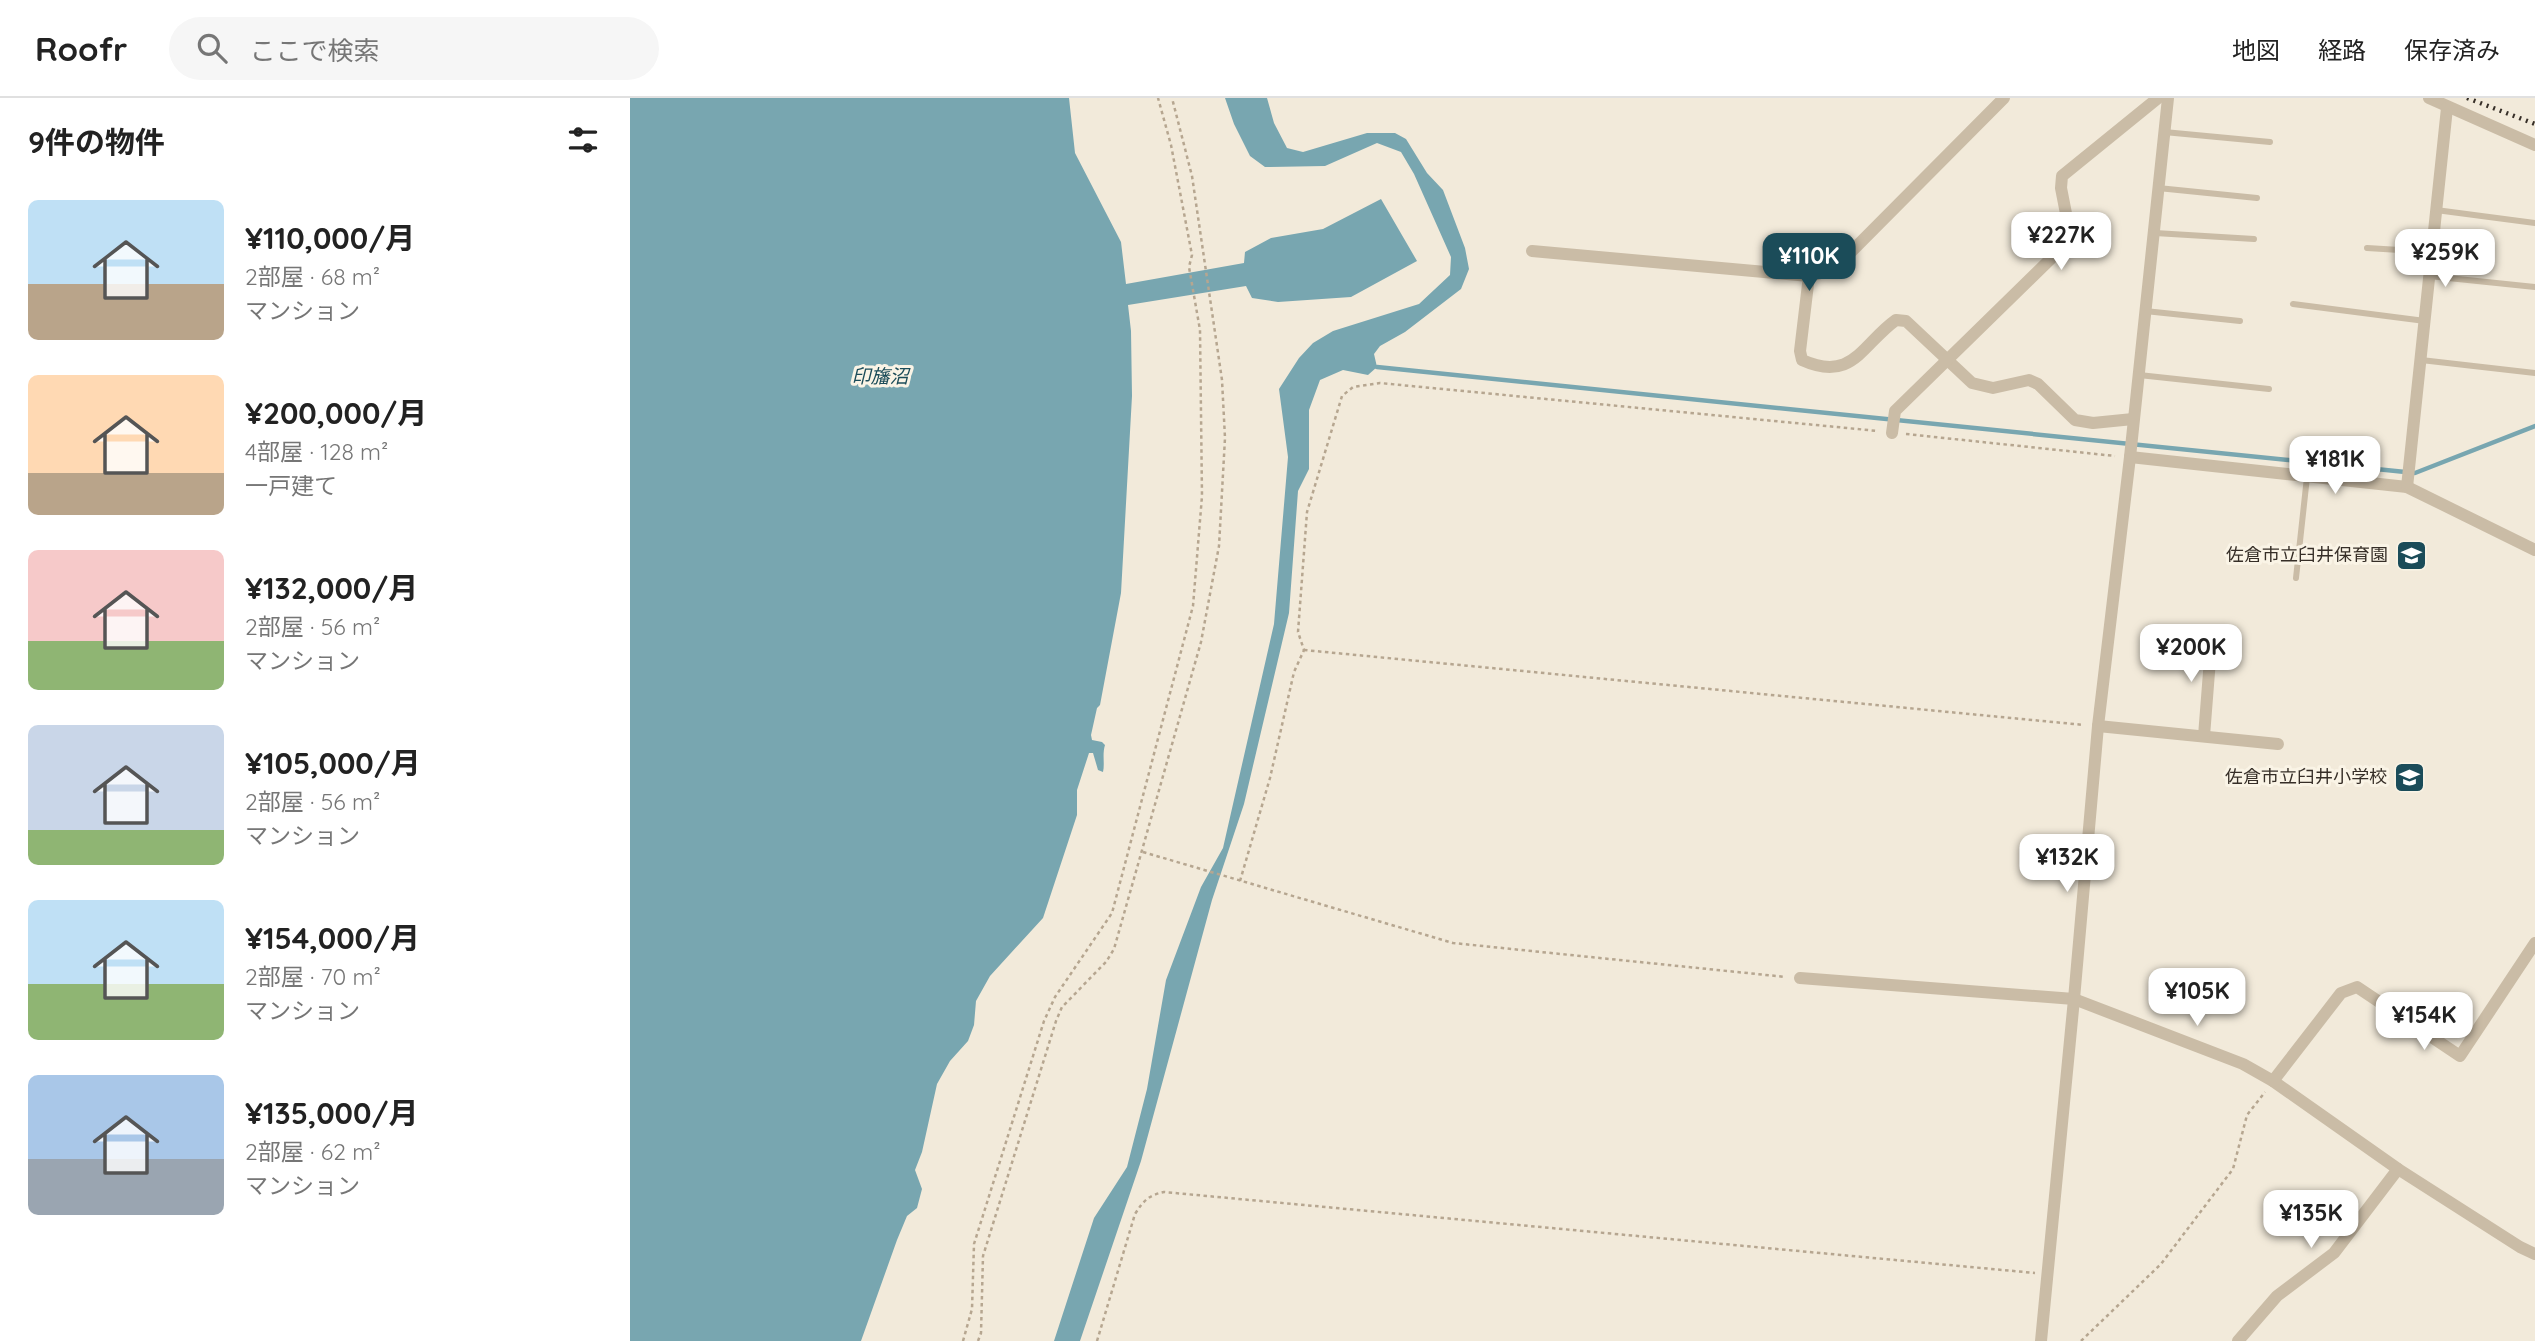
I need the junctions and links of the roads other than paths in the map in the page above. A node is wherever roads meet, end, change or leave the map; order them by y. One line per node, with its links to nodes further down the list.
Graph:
1 (2004, 98): 18 (street)
2 (2158, 98): 26 (street)
3 (2168, 98): 6 (street)
4 (2429, 98): 5 (street)
5 (2447, 108): 8 (street); 11 (street)
6 (2164, 132): 7 (lane); 9 (street)
7 (2270, 142)
8 (2535, 145)
9 (2158, 188): 10 (lane); 13 (street)
10 (2257, 198)
11 (2436, 210): 12 (lane); 17 (street)
12 (2535, 223)
13 (2152, 232): 14 (lane); 22 (street)
14 (2254, 239)
15 (2367, 248): 17 (lane)
16 (1532, 251): 18 (street)
17 (2432, 252): 19 (street)
18 (1809, 276): 26 (street)
19 (2430, 276): 20 (lane); 24 (street)
20 (2535, 287)
21 (2293, 304): 24 (lane)
22 (2144, 311): 23 (lane); 28 (street)
23 (2241, 321)
24 (2425, 321): 25 (street)
25 (2421, 359): 27 (lane); 34 (street)
26 (1947, 361): 30 (street); 31 (street)
27 (2535, 373)
28 (2138, 375): 29 (lane); 30 (street)
29 (2269, 389)
30 (2133, 419): 32 (street)
31 (1894, 424)
32 (2131, 448): 33 (street); 38 (street)
33 (2307, 477): 34 (street); 36 (lane)
34 (2408, 477): 35 (street)
35 (2535, 550)
36 (2296, 578)
37 (2212, 634): 39 (street)
38 (2098, 726): 39 (street); 43 (street)
39 (2204, 736): 40 (street)
40 (2278, 744)
41 (2535, 943): 44 (street)
42 (1800, 978): 43 (street)
43 (2074, 999): 44 (street); 47 (street)
44 (2273, 1081): 45 (street)
45 (2398, 1169): 46 (street); 48 (street)
46 (2535, 1254)
47 (2040, 1341)
48 (2238, 1341)

